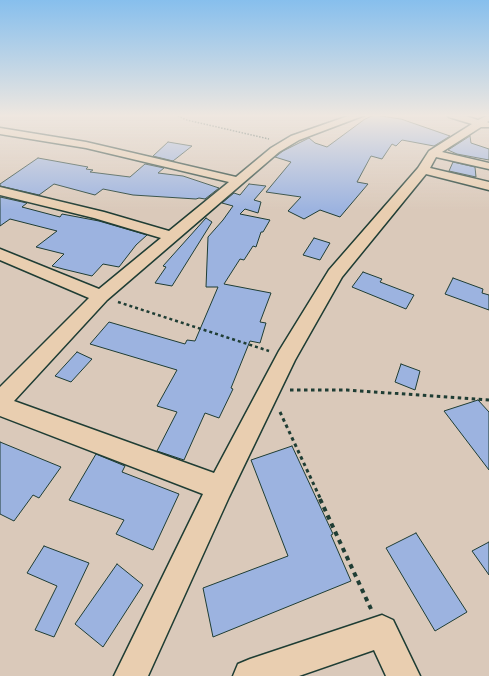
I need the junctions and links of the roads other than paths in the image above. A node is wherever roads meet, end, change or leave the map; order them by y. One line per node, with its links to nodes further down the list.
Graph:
1 (93, 147): 6 (street)
2 (281, 147): 6 (street)
3 (449, 147): 4 (street)
4 (428, 161): 5 (street); 7 (street); 14 (street)
5 (489, 166)
6 (239, 181): 9 (street)
7 (489, 186)
8 (0, 191): 9 (street)
9 (172, 237): 11 (street)
10 (0, 254): 11 (street)
11 (101, 296): 12 (street)
12 (0, 401)
13 (0, 406): 14 (street)
14 (220, 488): 15 (street)
15 (132, 676)
16 (250, 676): 17 (street)
17 (403, 676)

